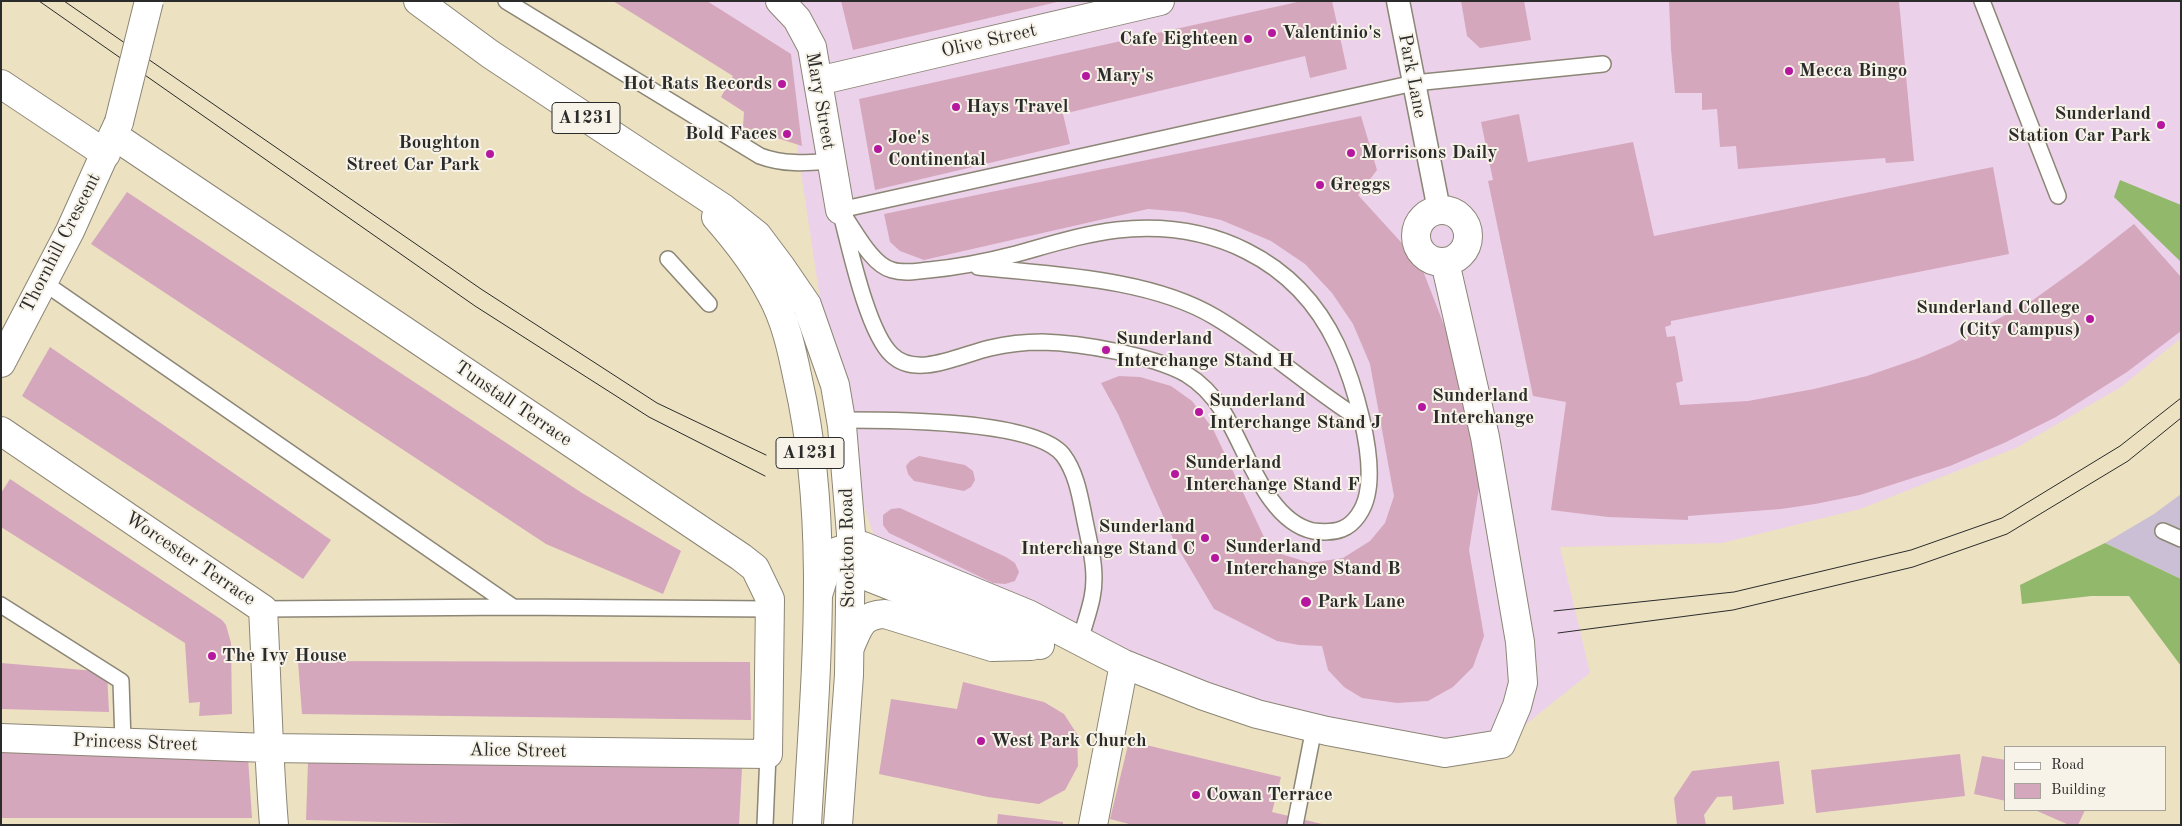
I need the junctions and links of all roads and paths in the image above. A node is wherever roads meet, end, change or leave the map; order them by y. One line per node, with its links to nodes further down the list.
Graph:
1 (149, 1): 12 (main road, Thornhill Crescent, bridge)
2 (418, 1): 14 (main road, Stockton Road / A1231)
3 (506, 1): 13 (lane)
4 (780, 1): 9 (main road, Mary Street)
5 (1160, 1): 9 (main road, Olive Street)
6 (1398, 1): 10 (street, Park Lane)
7 (1982, 1): 15 (lane)
8 (1604, 64): 10 (lane)
9 (818, 81): 13 (main road, Mary Street)
10 (1414, 83): 16 (lane); 17 (street, Park Lane)
11 (1, 84): 12 (main road, Tunstall Terrace)
12 (112, 137): 21 (main road, Thornhill Crescent); 37 (main road, Tunstall Terrace)
13 (831, 161): 16 (main road, Mary Street)
14 (681, 181): 24 (main road, Stockton Road / A1231); 28 (main road, Stockton Road / A1231)
15 (2058, 196)
16 (840, 210): 20 (lane); 25 (lane)
17 (1439, 210): 19 (main road); 19 (main road)
18 (668, 259): 22 (lane)
19 (1445, 262): 42 (main road)
20 (969, 266): 25 (lane); 25 (lane)
21 (43, 282): 23 (main road, Thornhill Crescent); 35 (lane)
22 (709, 304)
23 (1, 363)
24 (841, 420): 27 (main road, Stockton Road / A1231); 38 (lane)
25 (1361, 420)
26 (1, 431): 36 (main road, Worcester Terrace)
27 (849, 507): 31 (main road); 32 (main road, Stockton Road / A1231)
28 (816, 517): 32 (main road); 33 (main road, Stockton Road / A1231)
29 (2163, 530): 30 (lane)
30 (2181, 539)
31 (882, 553): 32 (main road); 38 (main road)
32 (844, 558): 33 (main road); 39 (main road); 40 (main road, Stockton Road / A1231)
33 (817, 601): 49 (main road, Stockton Road / A1231)
34 (1, 605): 44 (lane)
35 (514, 607): 36 (lane); 37 (lane)
36 (262, 608): 45 (main road, Worcester Terrace)
37 (770, 609): 46 (main road, Tunstall Terrace)
38 (1080, 642): 39 (main road); 41 (main road)
39 (1040, 645): 40 (main road)
40 (850, 647): 50 (main road, Stockton Road / A1231)
41 (1124, 664): 42 (main road); 51 (main road)
42 (1314, 728): 52 (lane)
43 (1, 738): 44 (main road, Princess Street)
44 (123, 742): 45 (main road, Princess Street)
45 (268, 748): 46 (main road, Alice Street); 47 (main road, Worcester Terrace)
46 (768, 754): 48 (lane)
47 (274, 825)
48 (765, 825)
49 (807, 825)
50 (838, 825)
51 (1093, 825)
52 (1295, 825)

